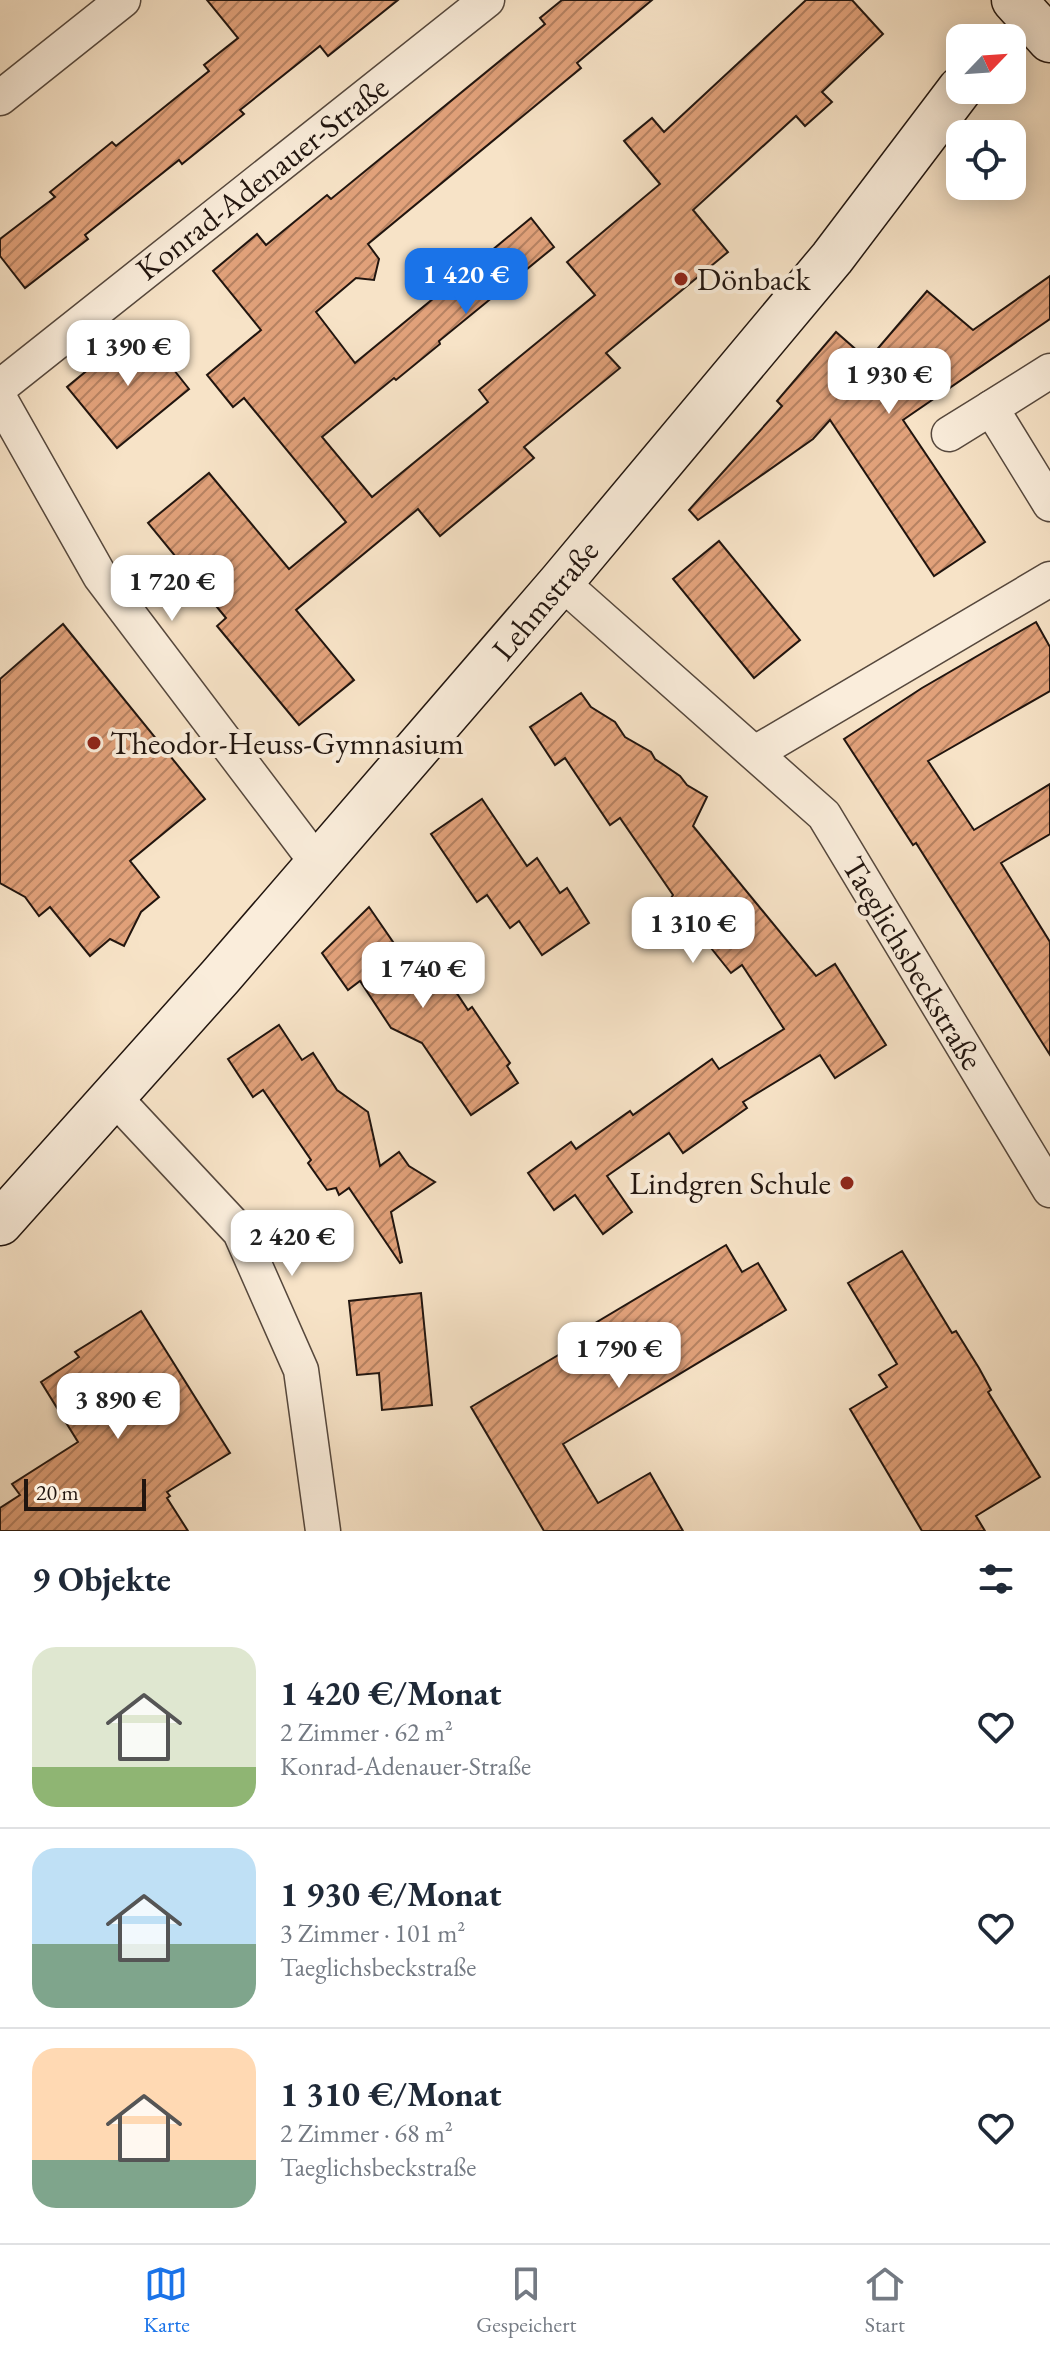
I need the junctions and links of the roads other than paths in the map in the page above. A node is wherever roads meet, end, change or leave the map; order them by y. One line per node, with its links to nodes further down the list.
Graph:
1 (123, 0): 5 (street)
2 (487, 0): 8 (street, Konrad-Adenauer-Straße)
3 (1015, 11): 4 (street)
4 (1050, 40)
5 (0, 98)
6 (949, 104): 14 (street, Lehmstraße)
7 (1050, 371): 10 (street)
8 (0, 387)
9 (0, 399): 16 (street)
10 (991, 408): 11 (street); 12 (street)
11 (949, 434)
12 (1050, 504)
13 (1050, 579): 15 (street)
14 (561, 582): 15 (street, Taeglichsbeckstraße); 16 (street, Lehmstraße)
15 (755, 753): 18 (street, Taeglichsbeckstraße)
16 (318, 864): 17 (street, Lehmstraße)
17 (113, 1096): 19 (street, Lehmstraße); 20 (street)
18 (1050, 1190)
19 (0, 1223)
20 (323, 1531)

